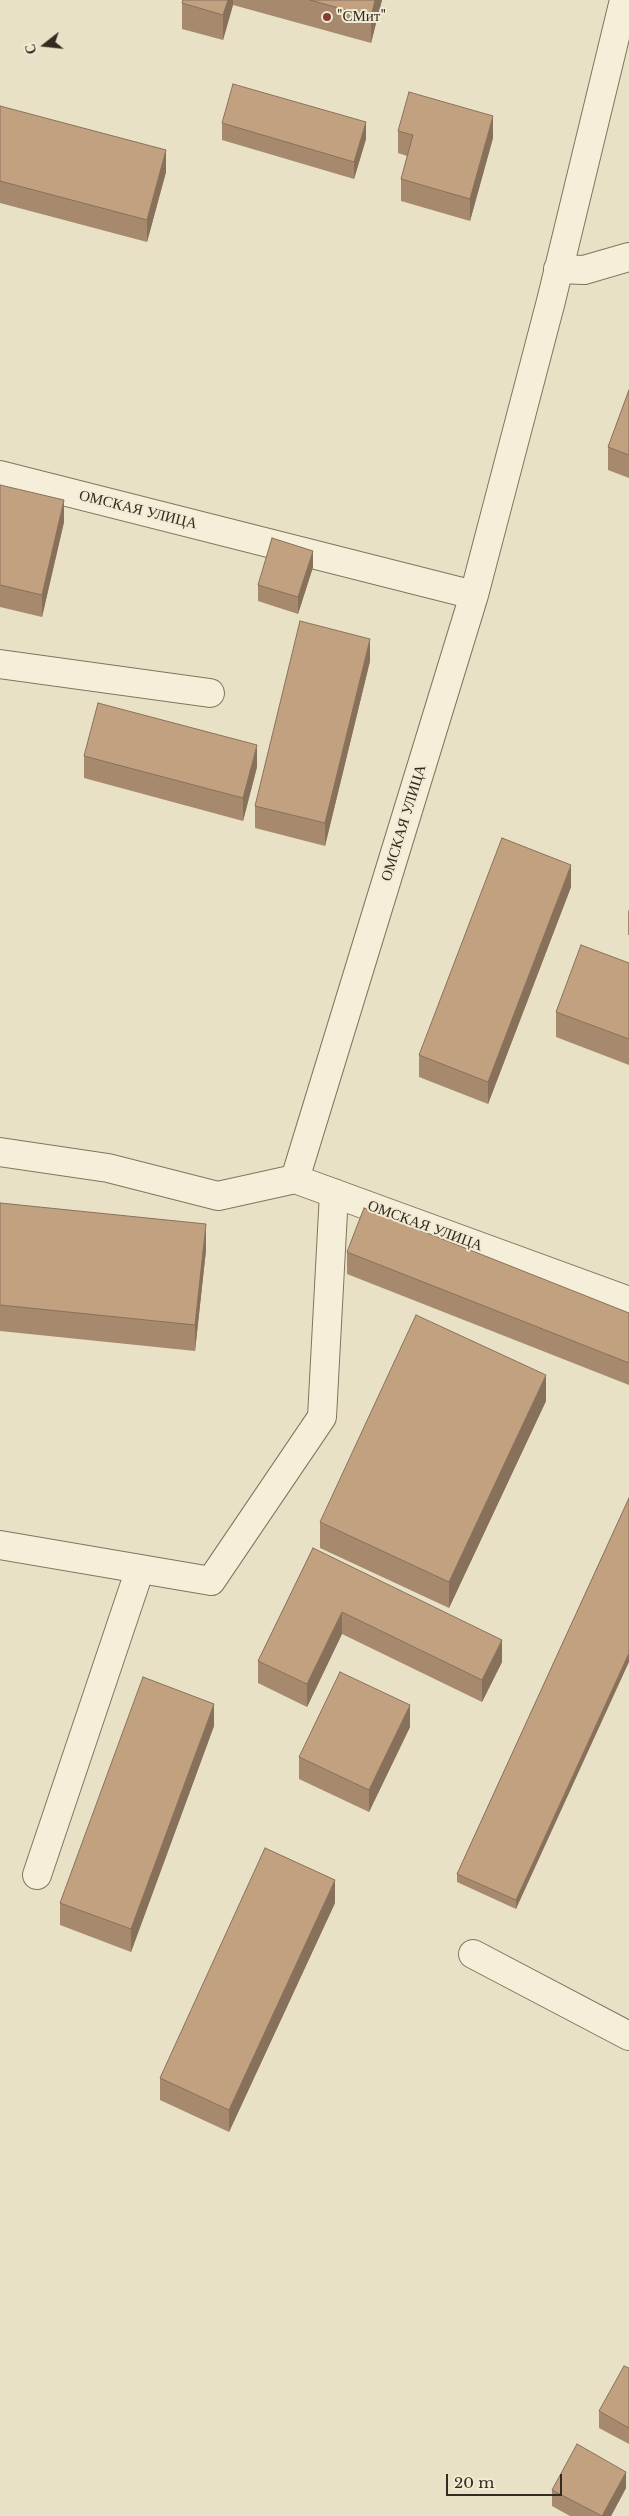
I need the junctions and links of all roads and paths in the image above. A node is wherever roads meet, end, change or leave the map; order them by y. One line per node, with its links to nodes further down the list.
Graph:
1 (624, 0): 3 (street)
2 (629, 257): 3 (street)
3 (558, 269): 5 (street)
4 (0, 476): 5 (street, ОМСКАЯ УЛИЦА)
5 (474, 595): 9 (street, ОМСКАЯ УЛИЦА)
6 (0, 664): 7 (street)
7 (210, 693)
8 (0, 1152): 9 (street)
9 (295, 1179): 10 (street, ОМСКАЯ УЛИЦА)
10 (334, 1193): 11 (street, ОМСКАЯ УЛИЦА); 13 (street)
11 (629, 1301)
12 (0, 1545): 13 (street)
13 (140, 1569): 14 (street)
14 (37, 1875)
15 (473, 1954): 16 (street)
16 (629, 2036)

